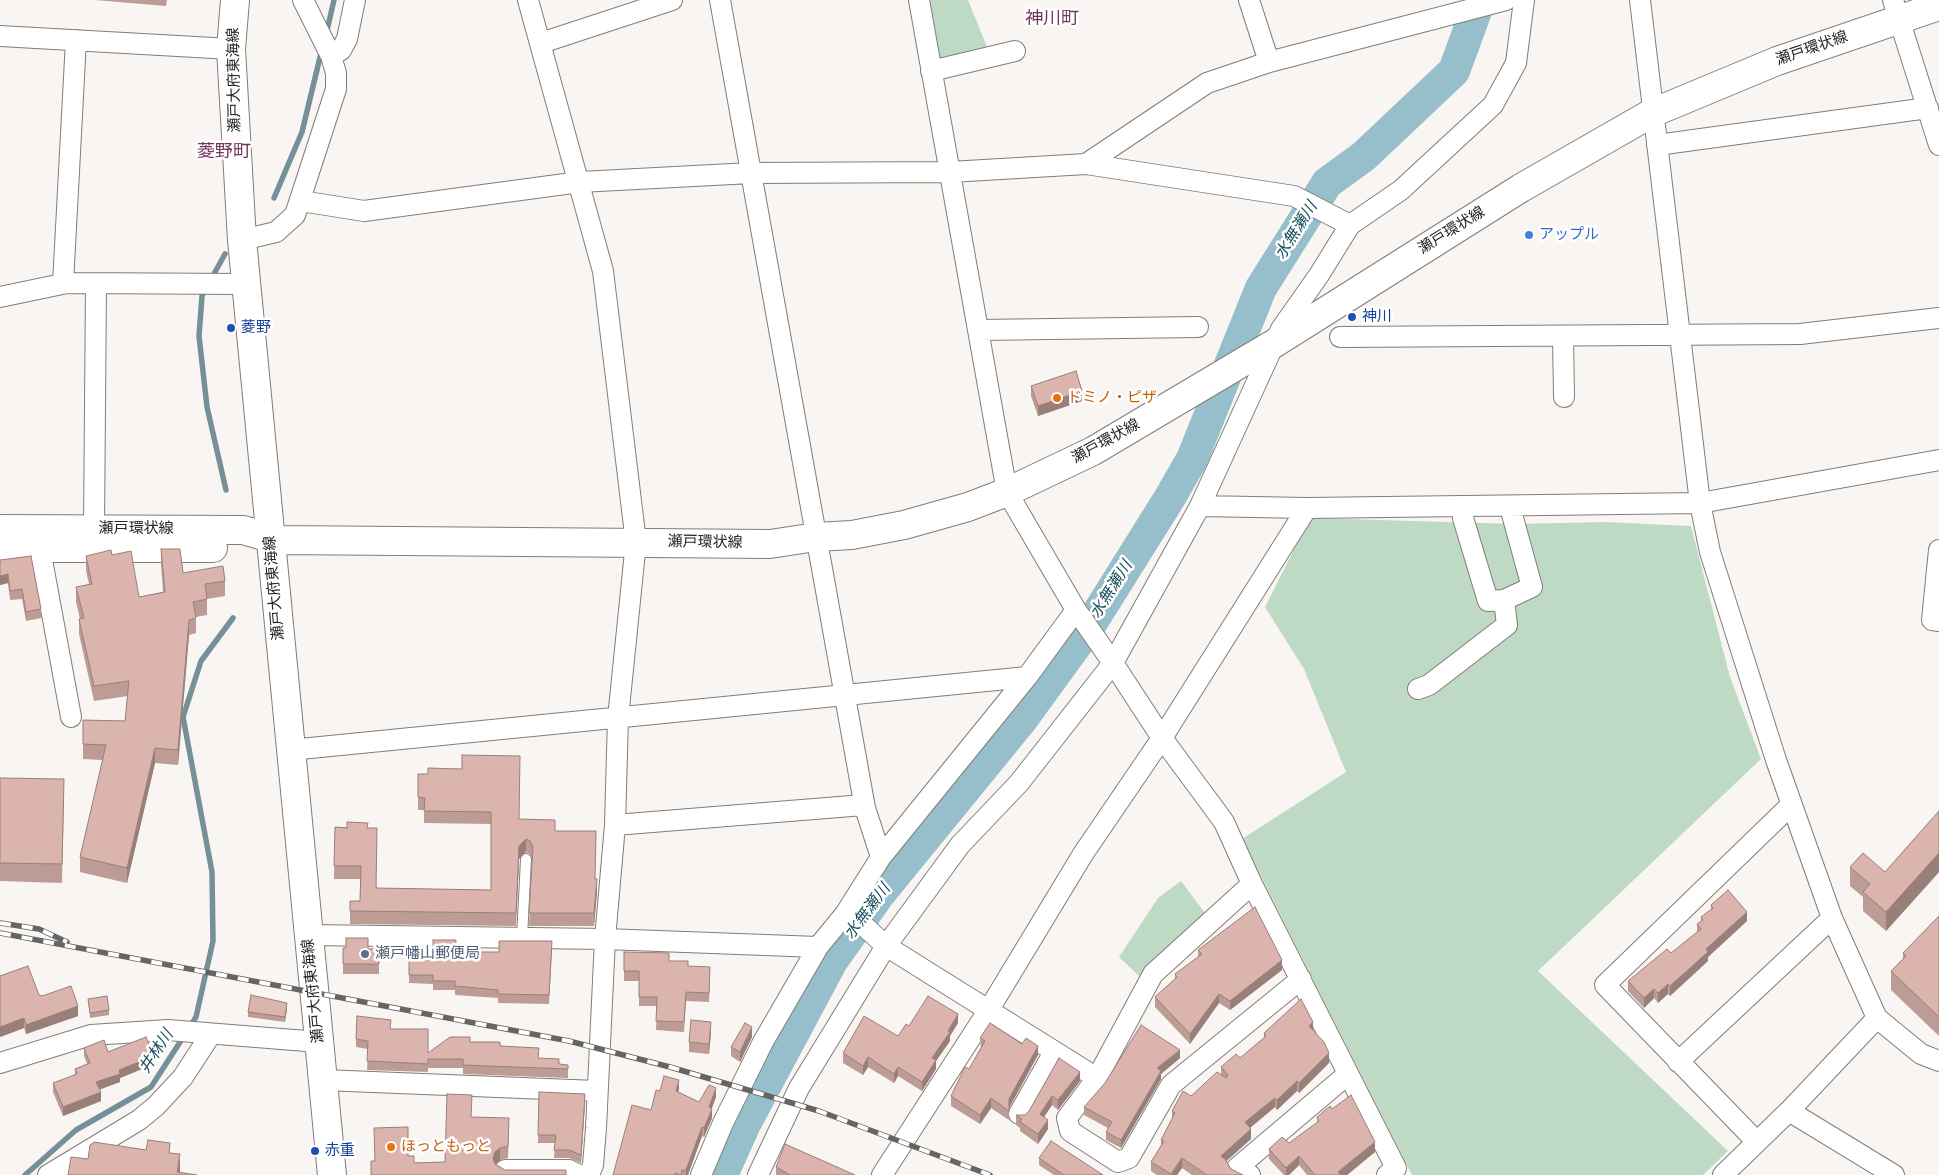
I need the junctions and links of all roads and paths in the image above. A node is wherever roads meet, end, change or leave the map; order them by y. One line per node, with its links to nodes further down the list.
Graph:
1 (235, 0): 18 (main road, 瀬戸大府東海線)
2 (303, 0): 20 (street)
3 (355, 0): 20 (street)
4 (528, 0): 17 (street)
5 (672, 0): 17 (street)
6 (720, 0): 29 (street)
7 (919, 0): 22 (street)
8 (1249, 0): 21 (street)
9 (1506, 0): 13 (street)
10 (1524, 0): 32 (street)
11 (1640, 0): 24 (street)
12 (1939, 6): 14 (main road, 瀬戸環状線)
13 (1459, 8): 21 (street)
14 (1896, 9): 23 (street); 24 (main road, 瀬戸環状線)
15 (0, 36): 16 (street)
16 (76, 40): 18 (street); 35 (street)
17 (541, 43): 30 (street)
18 (231, 49): 33 (main road, 瀬戸大府東海線)
19 (1015, 52): 22 (street)
20 (331, 56): 31 (street)
21 (1268, 62): 27 (street)
22 (931, 71): 28 (street)
23 (1928, 108): 25 (street); 26 (street)
24 (1652, 113): 25 (street); 44 (main road, 瀬戸環状線)
25 (1657, 145): 41 (street)
26 (1939, 145)
27 (1086, 164): 28 (street); 32 (street)
28 (950, 172): 29 (street); 40 (street)
29 (751, 174): 30 (street); 55 (street)
30 (580, 182): 31 (street); 57 (street)
31 (301, 201): 33 (street)
32 (1350, 225): 44 (street)
33 (242, 240): 36 (main road, 瀬戸大府東海線)
34 (96, 283): 35 (street); 36 (street); 54 (street)
35 (63, 284): 37 (street)
36 (238, 284): 56 (main road, 瀬戸大府東海線)
37 (0, 297)
38 (1939, 318): 41 (street)
39 (1198, 327): 40 (street)
40 (979, 330): 47 (street)
41 (1680, 335): 42 (street); 48 (street)
42 (1563, 336): 43 (street); 45 (street)
43 (1340, 337)
44 (1264, 349): 47 (main road, 瀬戸環状線); 49 (street)
45 (1564, 397)
46 (1939, 460): 48 (street)
47 (1007, 492): 55 (main road, 瀬戸環状線); 62 (street)
48 (1700, 503): 51 (street); 73 (street)
49 (1200, 506): 52 (street); 64 (street)
50 (1464, 507): 51 (street); 52 (street); 61 (street)
51 (1510, 507): 61 (street)
52 (1307, 508): 70 (street)
53 (0, 529): 54 (main road, 瀬戸環状線)
54 (94, 529): 56 (main road, 瀬戸環状線)
55 (816, 537): 57 (main road, 瀬戸環状線); 67 (street)
56 (271, 540): 57 (main road, 瀬戸環状線); 59 (main road, 瀬戸環状線); 71 (main road, 瀬戸大府東海線)
57 (636, 542): 69 (street)
58 (0, 548): 59 (main road, 瀬戸環状線)
59 (40, 549): 68 (street)
60 (1939, 550): 63 (street)
61 (1504, 600): 66 (street)
62 (1076, 610): 64 (street); 65 (street)
63 (1939, 621)
64 (1114, 662): 70 (street); 83 (street)
65 (1027, 677): 67 (street); 75 (street)
66 (1418, 689)
67 (846, 696): 69 (street); 72 (street)
68 (72, 717)
69 (618, 718): 71 (street); 74 (street)
70 (1162, 738): 77 (street); 86 (street)
71 (290, 750): 80 (main road, 瀬戸大府東海線)
72 (864, 805): 74 (street); 75 (street)
73 (1791, 805): 79 (street); 92 (street)
74 (615, 824): 82 (street)
75 (880, 857): 78 (street)
76 (526, 859): 81 (lane)
77 (1252, 884): 85 (street); 95 (street)
78 (845, 914): 83 (street); 84 (street)
79 (1832, 918): 87 (street); 92 (street)
80 (309, 935): 81 (street); 89 (main road, 瀬戸大府東海線)
81 (522, 938): 82 (street)
82 (605, 939): 84 (street); 97 (street)
83 (886, 946): 86 (street); 107 (street)
84 (818, 947): 106 (street)
85 (1301, 979): 94 (street); 95 (street)
86 (988, 1011): 90 (street); 108 (street)
87 (1878, 1018): 91 (street); 98 (street)
88 (211, 1034): 89 (street); 93 (street); 102 (street)
89 (320, 1042): 96 (main road, 瀬戸大府東海線)
90 (1054, 1052): 95 (street); 99 (street)
91 (1939, 1061)
92 (1678, 1062): 100 (street)
93 (0, 1063)
94 (1348, 1074): 109 (street); 110 (street)
95 (1097, 1078)
96 (323, 1080): 97 (street); 103 (main road, 瀬戸大府東海線)
97 (597, 1091): 105 (street)
98 (1789, 1111): 100 (street); 112 (street)
99 (1019, 1114)
100 (1756, 1141): 111 (street)
101 (505, 1170): 104 (street)
102 (48, 1175)
103 (332, 1175)
104 (579, 1175)
105 (589, 1175)
106 (701, 1175)
107 (758, 1175)
108 (882, 1175)
109 (1250, 1175)
110 (1387, 1175)
111 (1723, 1175)
112 (1894, 1175)

